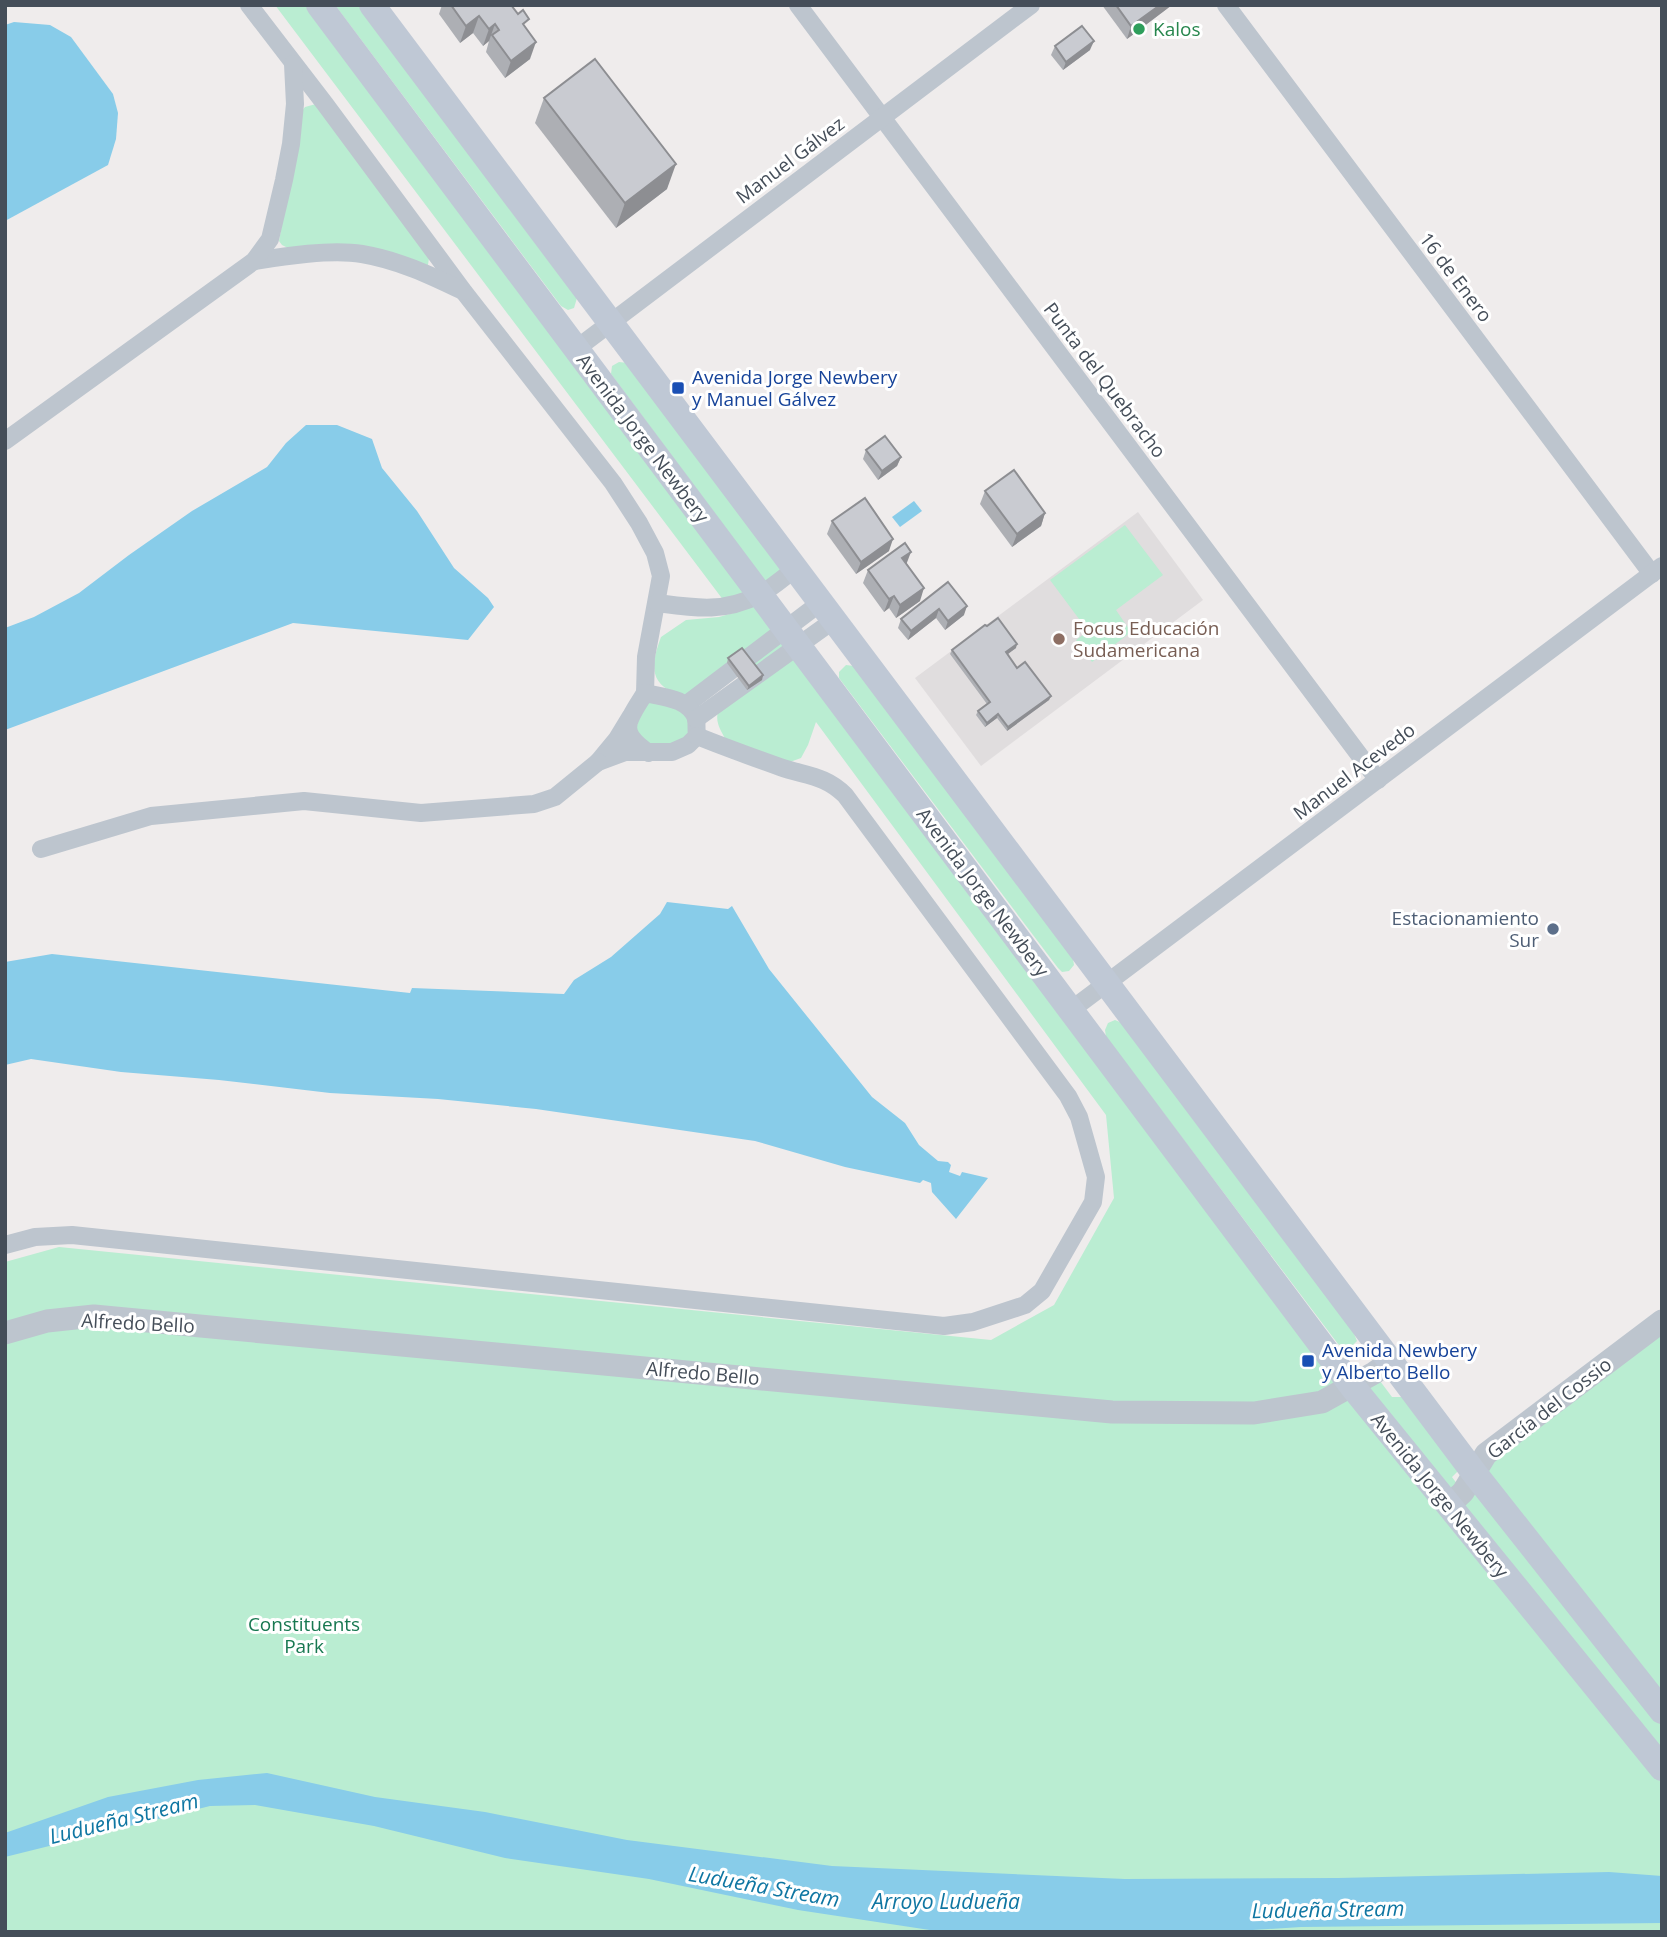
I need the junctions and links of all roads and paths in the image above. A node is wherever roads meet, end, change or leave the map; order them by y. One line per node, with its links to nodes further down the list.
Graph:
1 (249, 5): 7 (street)
2 (319, 5): 12 (main road, Avenida Jorge Newbery)
3 (372, 5): 11 (main road, Avenida Jorge Newbery)
4 (799, 5): 8 (street, Punta del Quebracho)
5 (1031, 5): 8 (street, Manuel Gálvez)
6 (1226, 5): 15 (street, 16 de Enero)
7 (293, 64): 9 (street); 10 (street)
8 (882, 116): 11 (street, Manuel Gálvez); 25 (street, Punta del Quebracho)
9 (254, 261): 10 (street); 13 (street)
10 (464, 292): 17 (street)
11 (610, 323): 12 (street, Manuel Gálvez); 14 (main road, Avenida Jorge Newbery)
12 (576, 349): 16 (main road, Avenida Jorge Newbery)
13 (5, 441)
14 (795, 569): 16 (street); 18 (main road, Avenida Jorge Newbery)
15 (1657, 570): 25 (street, Manuel Acevedo)
16 (760, 594): 17 (street); 19 (main road, Avenida Jorge Newbery)
17 (657, 603): 20 (street)
18 (827, 612): 19 (street); 27 (main road, Avenida Jorge Newbery)
19 (792, 637): 22 (street); 28 (main road, Avenida Jorge Newbery)
20 (645, 693): 21 (street); 22 (street)
21 (631, 716): 23 (street); 24 (street)
22 (693, 720): 23 (street); 29 (street)
23 (649, 753): 24 (street)
24 (598, 762): 26 (street)
25 (1378, 780): 27 (street, Manuel Acevedo)
26 (41, 849)
27 (1106, 984): 28 (street, Manuel Acevedo); 32 (main road, Avenida Jorge Newbery)
28 (1071, 1010): 33 (main road, Avenida Jorge Newbery)
29 (5, 1245)
30 (1662, 1321): 34 (street, García del Cossio)
31 (5, 1332): 33 (street, Alfredo Bello)
32 (1390, 1362): 33 (street, Alfredo Bello); 34 (main road, Avenida Jorge Newbery)
33 (1352, 1386): 35 (main road, Avenida Jorge Newbery)
34 (1475, 1474): 35 (street, García del Cossio); 36 (main road, Avenida Jorge Newbery)
35 (1448, 1506): 37 (main road, Avenida Jorge Newbery)
36 (1662, 1711)
37 (1662, 1768)

